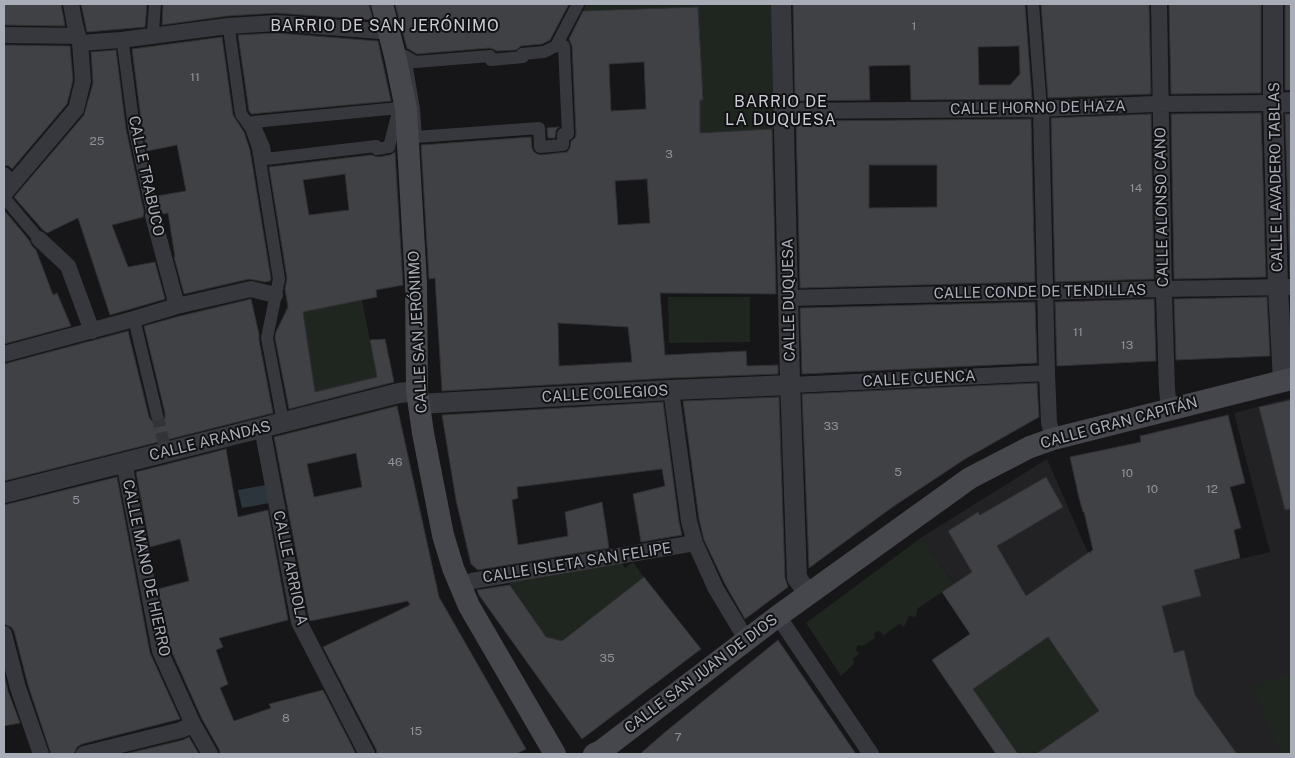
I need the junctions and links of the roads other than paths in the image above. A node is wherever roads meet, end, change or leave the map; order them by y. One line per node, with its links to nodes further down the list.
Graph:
1 (72, 4): 13 (street)
2 (155, 4): 11 (street)
3 (382, 4): 10 (main road, CALLE SAN JERÓNIMO)
4 (578, 4): 15 (street)
5 (781, 4): 19 (street, CALLE DUQUESA)
6 (1034, 4): 18 (street)
7 (1159, 4): 17 (street, CALLE ALONSO CANO)
8 (1273, 4): 16 (street, CALLE LAVADERO TABLAS)
9 (229, 29): 20 (street)
10 (389, 29): 13 (street); 37 (main road, CALLE SAN JERÓNIMO)
11 (153, 31)
12 (4, 34): 13 (street)
13 (79, 40): 21 (street)
14 (123, 44): 22 (street, CALLE TRABUCO)
15 (556, 46): 15 (street)
16 (1282, 103): 17 (street, CALLE HORNO DE HAZA); 24 (street, CALLE LAVADERO TABLAS)
17 (1161, 104): 18 (street, CALLE HORNO DE HAZA); 25 (street, CALLE ALONSO CANO)
18 (1041, 109): 19 (street, CALLE HORNO DE HAZA); 26 (street)
19 (784, 111): 28 (street, CALLE DUQUESA)
20 (253, 128): 20 (street); 27 (street)
21 (6, 197): 23 (street)
22 (153, 216): 29 (street, CALLE TRABUCO)
23 (38, 239): 31 (street)
24 (1285, 287): 25 (street, CALLE CONDE DE TENDILLAS); 34 (street, CALLE LAVADERO TABLAS)
25 (1164, 289): 26 (street, CALLE CONDE DE TENDILLAS); 38 (street, CALLE ALONSO CANO)
26 (1045, 291): 28 (street, CALLE CONDE DE TENDILLAS); 33 (street)
27 (275, 295): 29 (street); 40 (street)
28 (789, 298): 35 (street, CALLE DUQUESA)
29 (177, 306): 30 (street)
30 (134, 319): 31 (street); 39 (street)
31 (92, 331): 32 (street)
32 (4, 354)
33 (1046, 373): 35 (street, CALLE CUENCA); 42 (street)
34 (1287, 380): 38 (main road, CALLE GRAN CAPITÁN)
35 (791, 385): 36 (street, CALLE COLEGIOS); 47 (street, CALLE DUQUESA)
36 (671, 390): 37 (street, CALLE COLEGIOS); 45 (street)
37 (418, 398): 40 (street, CALLE ARANDAS); 46 (main road, CALLE SAN JERÓNIMO)
38 (1168, 409): 42 (main road, CALLE GRAN CAPITÁN)
39 (157, 415)
40 (283, 422): 41 (street, CALLE ARANDAS)
41 (262, 428): 43 (street, CALLE ARANDAS); 56 (street, CALLE ARRIOLA)
42 (1053, 438): 47 (main road, CALLE GRAN CAPITÁN)
43 (124, 462): 44 (street, CALLE ARANDAS); 51 (street, CALLE MANO DE HIERRO)
44 (4, 493)
45 (694, 543): 46 (street, CALLE ISLETA SAN FELIPE); 50 (street)
46 (461, 585): 57 (main road, CALLE SAN JERÓNIMO)
47 (808, 593): 48 (main road, CALLE SAN JUAN DE DIOS)
48 (778, 616): 50 (main road, CALLE SAN JUAN DE DIOS); 58 (street)
49 (4, 638): 53 (street)
50 (746, 640): 52 (main road, CALLE SAN JUAN DE DIOS)
51 (192, 724): 54 (street); 55 (street, CALLE MANO DE HIERRO)
52 (599, 753)
53 (41, 754)
54 (84, 754)
55 (210, 754)
56 (367, 754)
57 (555, 754)
58 (871, 754)

